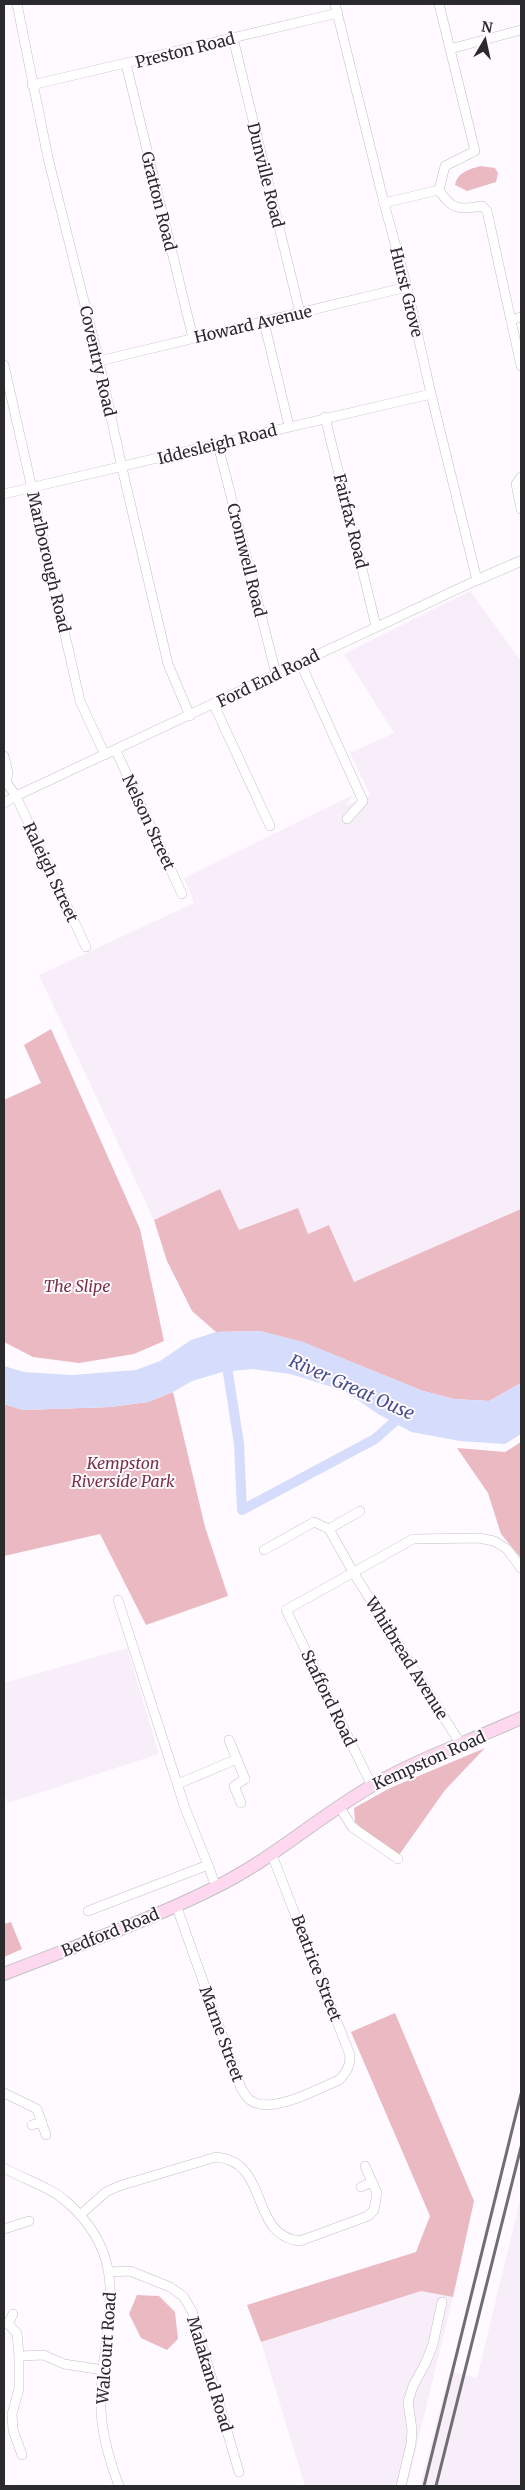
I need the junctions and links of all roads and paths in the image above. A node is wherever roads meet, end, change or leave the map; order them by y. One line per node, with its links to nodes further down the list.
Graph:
1 (16, 4): 8 (street, Coventry Road)
2 (439, 4): 6 (street)
3 (337, 8): 5 (street, Preston Road); 10 (street, Hurst Grove)
4 (521, 30): 6 (street)
5 (233, 38): 7 (street, Preston Road); 12 (street, Dunville Road)
6 (450, 49): 9 (street)
7 (126, 64): 8 (street, Preston Road); 16 (street, Gratton Road)
8 (32, 85): 17 (street, Coventry Road)
9 (439, 190): 10 (street); 14 (street)
10 (384, 203): 11 (street, Hurst Grove)
11 (407, 286): 12 (street, Howard Avenue); 20 (street, Hurst Grove)
12 (300, 313): 15 (street, Howard Avenue)
13 (521, 317): 14 (street)
14 (511, 320): 19 (street)
15 (264, 322): 16 (street, Howard Avenue); 22 (street)
16 (193, 338): 17 (street, Howard Avenue)
17 (99, 361): 24 (street, Coventry Road)
18 (4, 365): 26 (street, Marlborough Road)
19 (521, 366)
20 (431, 394): 21 (street, Iddesleigh Road); 30 (street, Hurst Grove)
21 (326, 417): 22 (street, Iddesleigh Road); 31 (street, Fairfax Road)
22 (289, 426): 23 (street, Iddesleigh Road)
23 (218, 445): 24 (street, Iddesleigh Road); 33 (street, Cromwell Road)
24 (122, 468): 26 (street, Iddesleigh Road); 35 (street, Coventry Road)
25 (521, 477): 28 (street)
26 (32, 488): 27 (street, Iddesleigh Road); 37 (street, Marlborough Road)
27 (4, 494)
28 (521, 509)
29 (521, 561): 30 (street, Ford End Road)
30 (477, 580): 31 (street, Ford End Road)
31 (376, 626): 32 (street, Ford End Road)
32 (301, 664): 33 (street, Ford End Road); 42 (street)
33 (276, 674): 34 (street, Ford End Road)
34 (214, 705): 35 (street, Ford End Road); 43 (street)
35 (190, 716): 36 (street, Ford End Road)
36 (116, 751): 37 (street, Ford End Road); 44 (street, Nelson Street)
37 (105, 755): 40 (street, Ford End Road)
38 (4, 756): 39 (street)
39 (5, 782): 40 (street)
40 (16, 796): 41 (street, Ford End Road); 45 (street, Raleigh Street)
41 (4, 803)
42 (346, 819)
43 (270, 826)
44 (182, 894)
45 (86, 947)
46 (360, 1512): 47 (street)
47 (329, 1530): 48 (street); 50 (street, Whitbread Avenue)
48 (264, 1550)
49 (521, 1568): 50 (street)
50 (353, 1572): 54 (street, Whitbread Avenue); 57 (street, Stafford Road)
51 (118, 1600): 56 (street)
52 (521, 1718): 54 (main road, Kempston Road)
53 (229, 1740): 55 (street)
54 (460, 1744): 57 (main road, Kempston Road)
55 (237, 1759): 56 (street); 58 (street)
56 (178, 1784): 62 (street)
57 (372, 1786): 59 (main road, Kempston Road)
58 (241, 1803)
59 (339, 1806): 60 (main road, Bedford Road); 61 (street)
60 (272, 1855): 63 (main road, Bedford Road); 67 (street, Beatrice Street)
61 (398, 1859)
62 (208, 1865): 63 (street); 65 (street, Bedford Road)
63 (216, 1887): 64 (main road, Bedford Road)
64 (176, 1905): 66 (main road, Bedford Road); 67 (street, Marne Street)
65 (88, 1911)
66 (4, 1974)
67 (339, 2080)
68 (4, 2093): 69 (street)
69 (42, 2122): 70 (street); 71 (street)
70 (32, 2125)
71 (46, 2135)
72 (365, 2166): 74 (street)
73 (4, 2168): 76 (street, Walcourt Road)
74 (372, 2182): 75 (street); 76 (street)
75 (361, 2187)
76 (80, 2215): 79 (street, Walcourt Road)
77 (30, 2221): 78 (street)
78 (4, 2229)
79 (109, 2272): 84 (street, Walcourt Road); 87 (street, Malakand Road)
80 (442, 2302): 89 (street)
81 (13, 2314): 82 (street)
82 (6, 2324): 83 (street)
83 (20, 2356): 84 (street); 85 (street)
84 (103, 2370): 88 (street, Walcourt Road)
85 (8, 2431): 86 (street)
86 (22, 2456)
87 (240, 2472)
88 (119, 2486)
89 (401, 2486)

